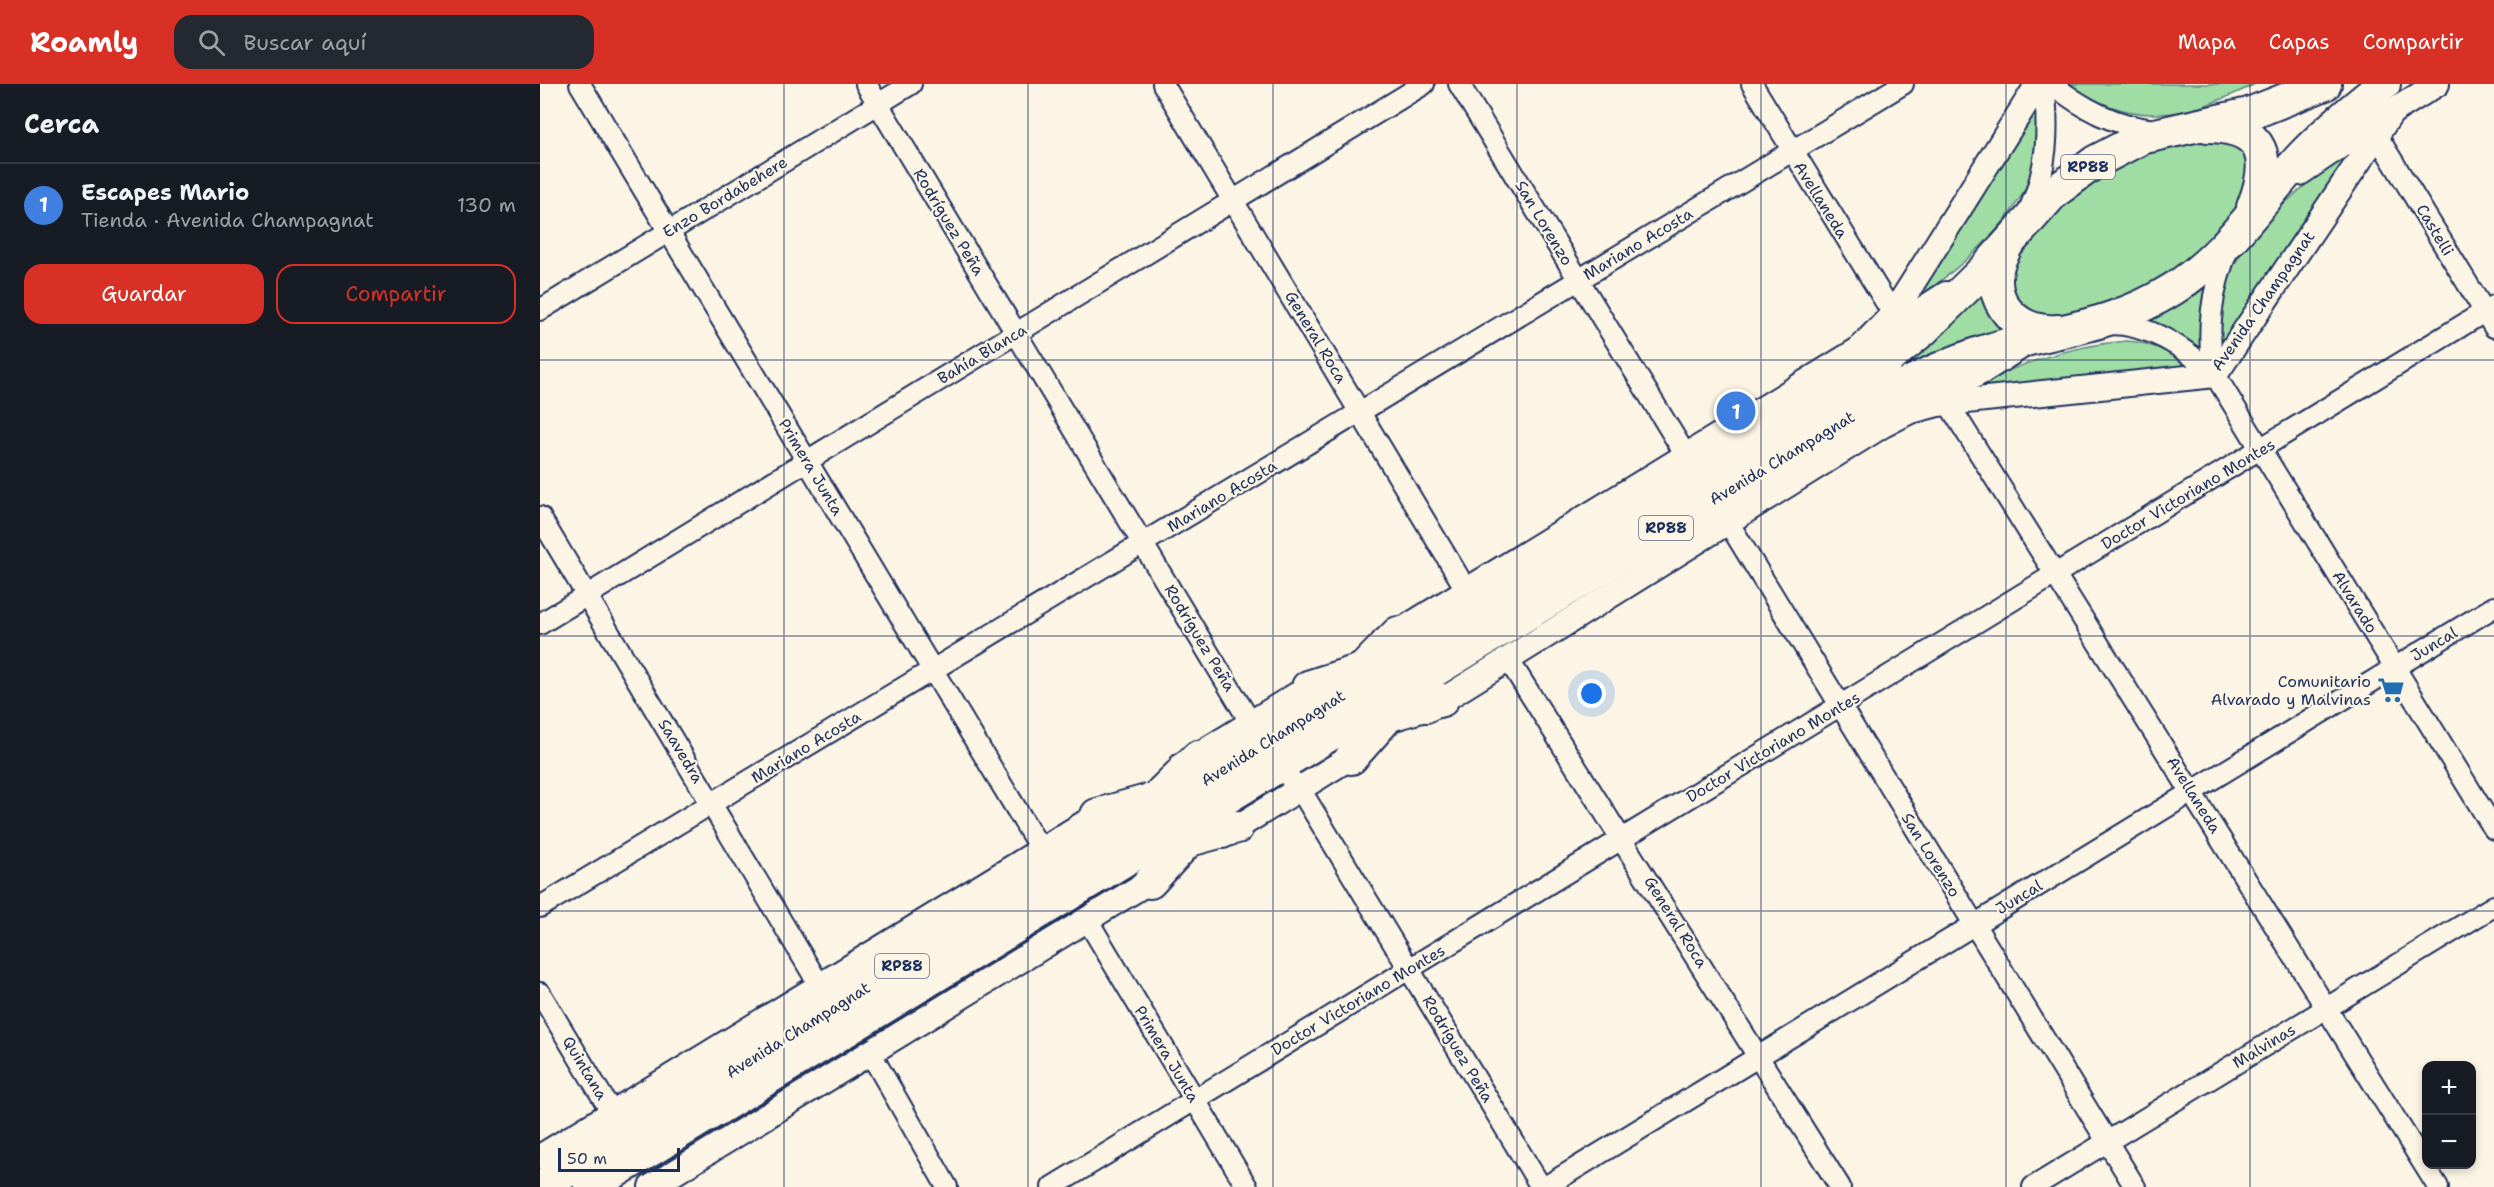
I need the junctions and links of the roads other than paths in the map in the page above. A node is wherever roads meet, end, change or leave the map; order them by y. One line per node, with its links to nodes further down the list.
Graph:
1 (580, 84): 23 (street, Primera Junta)
2 (866, 84): 16 (street, Rodríguez Peña)
3 (911, 84): 16 (street, Enzo Bordabehere)
4 (1162, 84): 21 (street, General Roca)
5 (1424, 84): 21 (street, Bahía Blanca)
6 (1459, 84): 25 (street, San Lorenzo)
7 (1752, 84): 20 (street, Avellaneda)
8 (1903, 84): 20 (street, Mariano Acosta)
9 (2038, 84): 27 (street, Avenida Champagnat)
10 (2043, 84): 24 (street)
11 (2052, 84): 18 (street)
12 (2289, 84): 17 (street, Avenida Champagnat)
13 (2325, 84): 17 (highway, Avenida Champagnat / RP88)
14 (2437, 84): 15 (street, Avenida Champagnat)
15 (2388, 98): 19 (street, Avenida Champagnat); 22 (highway, Avenida Champagnat / RP88)
16 (878, 104): 23 (street, Enzo Bordabehere); 30 (street, Rodríguez Peña)
17 (2229, 119): 18 (highway, Avenida Champagnat / RP88)
18 (2180, 128): 22 (highway, RP88); 24 (highway, Avenida Champagnat / RP88)
19 (2376, 134): 28 (street, Castelli); 33 (street, Avenida Champagnat)
20 (1791, 151): 25 (street, Mariano Acosta); 27 (street, Avellaneda)
21 (1234, 200): 30 (street, Bahía Blanca); 35 (street, General Roca)
22 (2240, 226): 29 (highway, Avenida Champagnat / RP88); 33 (street, Alvarado)
23 (669, 231): 26 (street, Enzo Bordabehere); 39 (street, Primera Junta)
24 (2004, 248): 29 (highway, RP88); 32 (street, Avenida Champagnat); 49 (highway, Avenida Champagnat / RP88)
25 (1579, 280): 35 (street, Mariano Acosta); 38 (street, San Lorenzo)
26 (540, 310)
27 (1893, 314): 32 (street, Avenida Champagnat)
28 (2491, 315): 37 (street, Doctor Victoriano Montes)
29 (2083, 328): 31 (highway, Avenida Champagnat / RP88); 33 (street, Alvarado)
30 (1015, 333): 39 (street, Bahía Blanca); 42 (street, Rodríguez Peña)
31 (2034, 338): 36 (street, Avenida Champagnat); 49 (highway, Avenida Champagnat / RP88)
32 (1858, 350): 38 (street, Avenida Champagnat)
33 (2215, 375): 34 (street, Avenida Champagnat); 37 (street, Alvarado)
34 (1948, 404): 36 (street, Avenida Champagnat); 43 (street, Avellaneda)
35 (1361, 412): 42 (street, Mariano Acosta); 44 (street, General Roca)
36 (1896, 417): 41 (street, Avenida Champagnat)
37 (2261, 449): 43 (street, Doctor Victoriano Montes); 50 (street, Alvarado)
38 (1685, 454): 44 (street, Avenida Champagnat)
39 (807, 461): 45 (street, Bahía Blanca); 51 (street, Primera Junta)
40 (540, 517): 45 (street, Saavedra)
41 (1728, 522): 48 (street, Avenida Champagnat); 52 (street, San Lorenzo)
42 (1143, 543): 51 (street, Mariano Acosta); 54 (street, Rodríguez Peña)
43 (2056, 574): 52 (street, Doctor Victoriano Montes); 57 (street, Avellaneda)
44 (1467, 591): 49 (street, Avenida Champagnat)
45 (587, 595): 47 (street, Bahía Blanca); 58 (street, Saavedra)
46 (2494, 607): 50 (street, Juncal)
47 (540, 624)
48 (1508, 658): 49 (street, Avenida Champagnat); 61 (street, General Roca)
49 (1420, 665): 53 (highway, Avenida Champagnat / RP88); 53 (street, Avenida Champagnat); 53 (highway); 53 (highway)
50 (2395, 668): 57 (street, Juncal); 59 (street, Alvarado)
51 (934, 669): 58 (street, Mariano Acosta); 63 (street, Primera Junta)
52 (1840, 706): 61 (street, Doctor Victoriano Montes); 68 (street, San Lorenzo)
53 (1329, 721): 54 (highway, Avenida Champagnat / RP88); 55 (street, Avenida Champagnat)
54 (1264, 745): 55 (street, Rodríguez Peña); 56 (highway, Avenida Champagnat / RP88)
55 (1300, 789): 56 (street, Avenida Champagnat); 69 (street, Rodríguez Peña)
56 (1216, 791): 60 (highway, Avenida Champagnat / RP88); 60 (highway); 62 (highway); 64 (street, Avenida Champagnat)
57 (2192, 792): 68 (street, Juncal); 72 (street, Avellaneda)
58 (712, 803): 66 (street, Mariano Acosta); 70 (street, Saavedra)
59 (2494, 829)
60 (1118, 833): 62 (highway); 63 (street, Avenida Champagnat); 80 (highway, Avenida Champagnat / RP88); 81 (highway, Avenida Champagnat / RP88)
61 (1624, 838): 69 (street, Doctor Victoriano Montes); 74 (street, General Roca)
62 (1191, 840): 64 (highway)
63 (1041, 850): 70 (street, Avenida Champagnat)
64 (1150, 882): 67 (street, Avenida Champagnat)
65 (2494, 906): 72 (street, Malvinas)
66 (540, 907)
67 (1088, 921): 73 (street, Avenida Champagnat); 75 (street, Primera Junta)
68 (1974, 924): 74 (street, Juncal); 77 (street, San Lorenzo)
69 (1409, 969): 75 (street, Doctor Victoriano Montes); 85 (street, Rodríguez Peña)
70 (820, 986): 76 (street, Avenida Champagnat)
71 (540, 993): 76 (street, Quintana)
72 (2327, 1008): 77 (street, Malvinas); 89 (street, Avellaneda)
73 (871, 1054): 79 (street, Avenida Champagnat); 82 (street)
74 (1759, 1056): 85 (street, Juncal); 86 (street, General Roca)
75 (1195, 1100): 83 (street, Doctor Victoriano Montes); 84 (street, Primera Junta)
76 (612, 1113): 78 (street, Avenida Champagnat)
77 (2107, 1142): 87 (street, Malvinas); 88 (street, San Lorenzo)
78 (540, 1157)
79 (655, 1186)
80 (541, 1187)
81 (591, 1187)
82 (947, 1187)
83 (1052, 1187)
84 (1246, 1187)
85 (1543, 1187)
86 (1840, 1187)
87 (2034, 1187)
88 (2135, 1187)
89 (2438, 1187)

